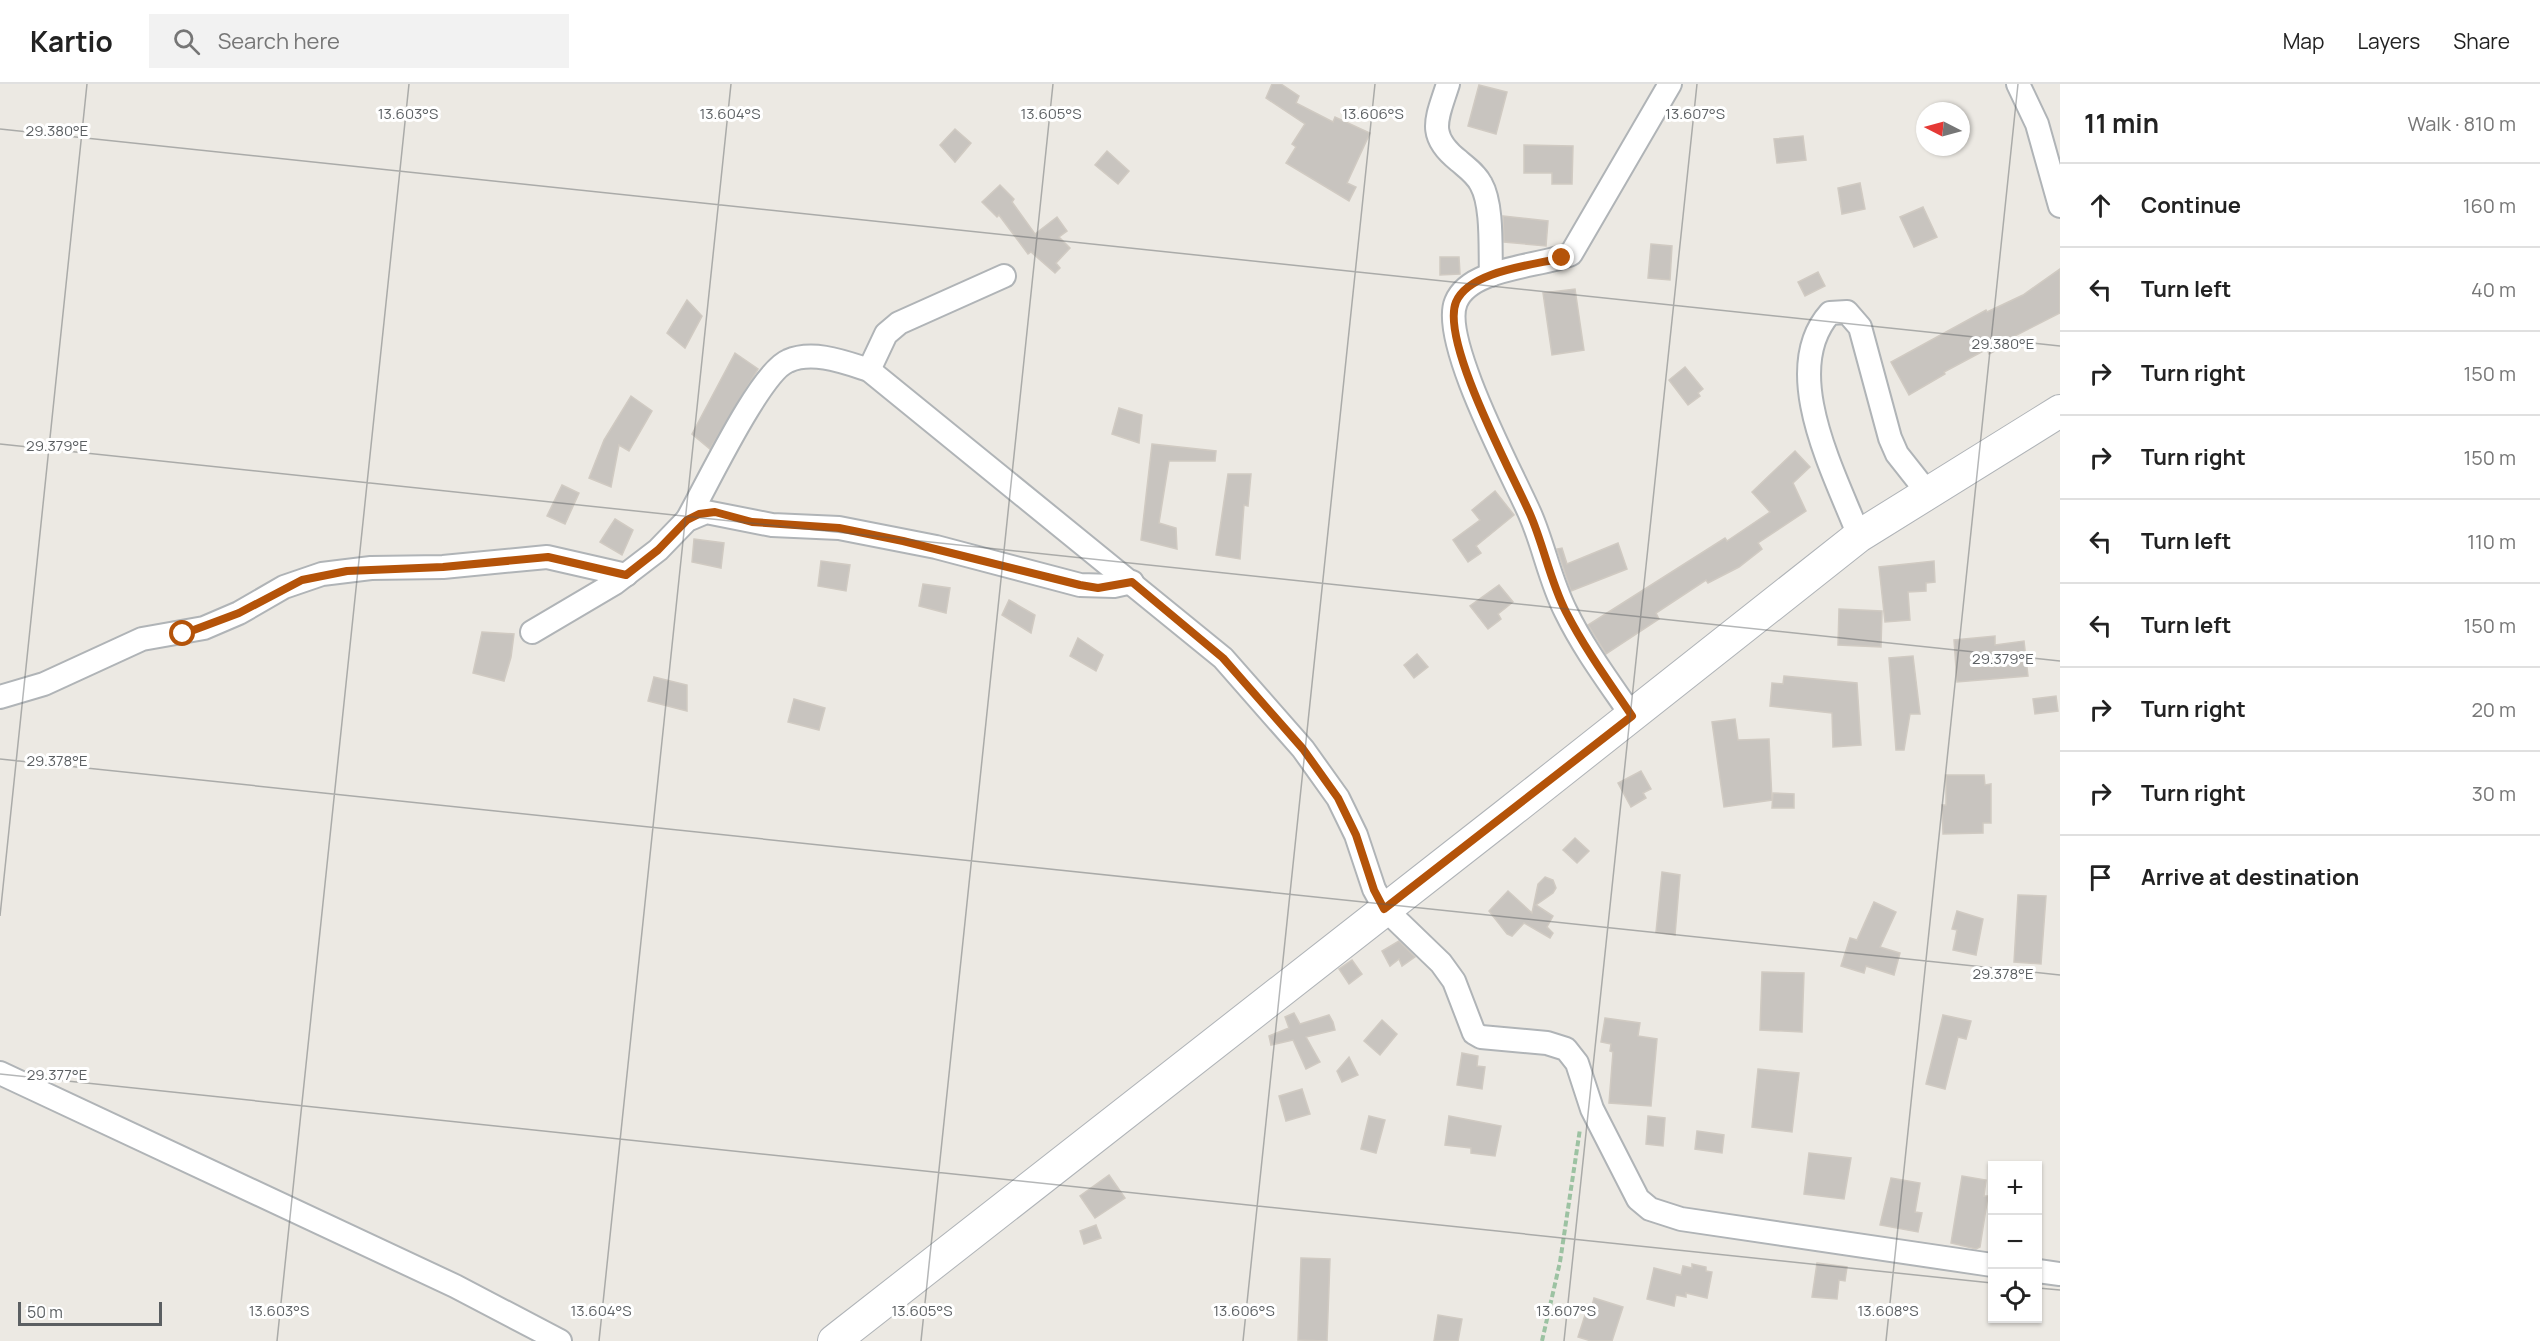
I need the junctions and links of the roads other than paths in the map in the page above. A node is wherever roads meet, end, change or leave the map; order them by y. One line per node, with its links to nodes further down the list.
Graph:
1 (1448, 84): 5 (street)
2 (1670, 84): 5 (street)
3 (2018, 84): 4 (street)
4 (2060, 206)
5 (1491, 275): 16 (street)
6 (1004, 276): 7 (street)
7 (869, 370): 10 (street); 13 (street)
8 (2060, 411): 9 (street)
9 (1927, 492): 11 (street); 11 (street)
10 (687, 520): 12 (street); 13 (street)
11 (1859, 536): 16 (street)
12 (626, 575): 14 (street); 15 (street)
13 (1132, 582): 17 (street)
14 (532, 632)
15 (0, 697)
16 (1632, 716): 17 (street)
17 (1384, 909): 19 (street); 23 (street)
18 (0, 1073): 22 (street)
19 (1988, 1264)
20 (2042, 1272): 21 (street)
21 (2060, 1274)
22 (561, 1341)
23 (834, 1341)

